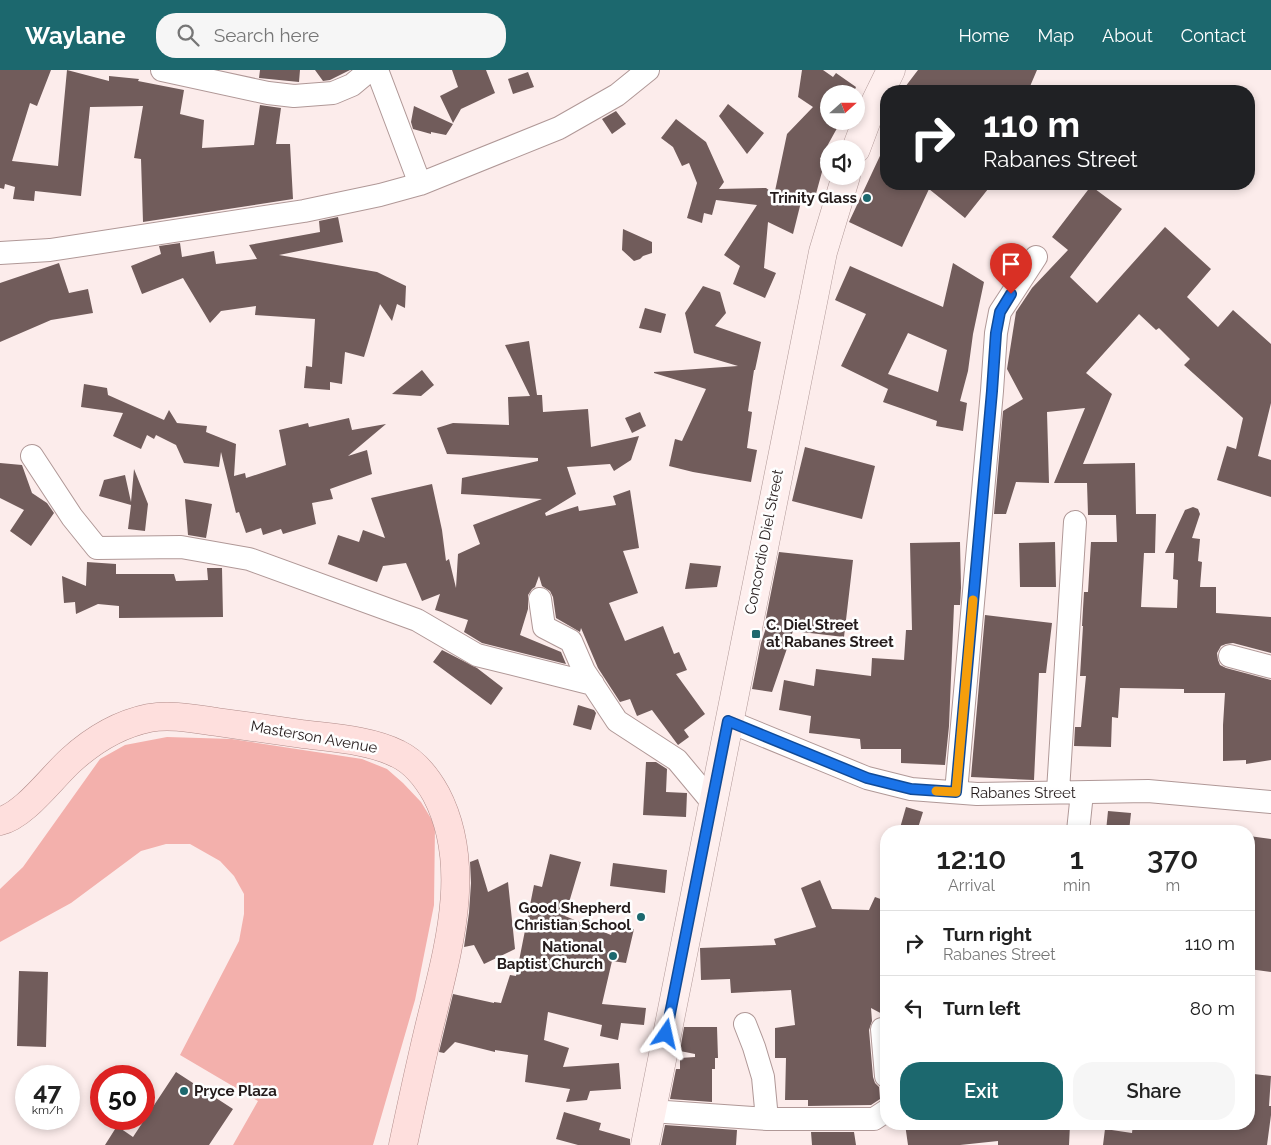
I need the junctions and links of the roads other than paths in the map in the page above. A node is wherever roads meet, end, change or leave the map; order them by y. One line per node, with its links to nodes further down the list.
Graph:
1 (162, 70): 6 (street)
2 (370, 70): 6 (street)
3 (377, 70): 10 (street)
4 (648, 70): 10 (street)
5 (891, 70): 7 (main road)
6 (191, 74)
7 (884, 85)
8 (880, 92): 9 (main road)
9 (859, 140)
10 (420, 184): 12 (street)
11 (843, 185): 20 (main road, Concordio Diel Street)
12 (0, 253)
13 (1036, 258): 22 (street)
14 (32, 456): 19 (street)
15 (1075, 522): 21 (street)
16 (540, 599): 19 (street)
17 (1230, 656): 18 (street)
18 (1271, 667)
19 (593, 684): 24 (street)
20 (728, 721): 22 (street, Rabanes Street); 24 (main road, Concordio Diel Street)
21 (1058, 791): 22 (street, Rabanes Street); 23 (street, Rabanes Street)
22 (956, 792)
23 (1082, 793): 25 (street, Rabanes Street); 27 (street)
24 (712, 802): 29 (main road, Concordio Diel Street)
25 (1271, 802)
26 (0, 821): 32 (main road, Masterson Avenue)
27 (1079, 825)
28 (745, 1024): 31 (street)
29 (651, 1111): 31 (street); 33 (main road, Concordio Diel Street)
30 (880, 1115): 31 (street)
31 (767, 1119)
32 (403, 1145)
33 (645, 1145)

